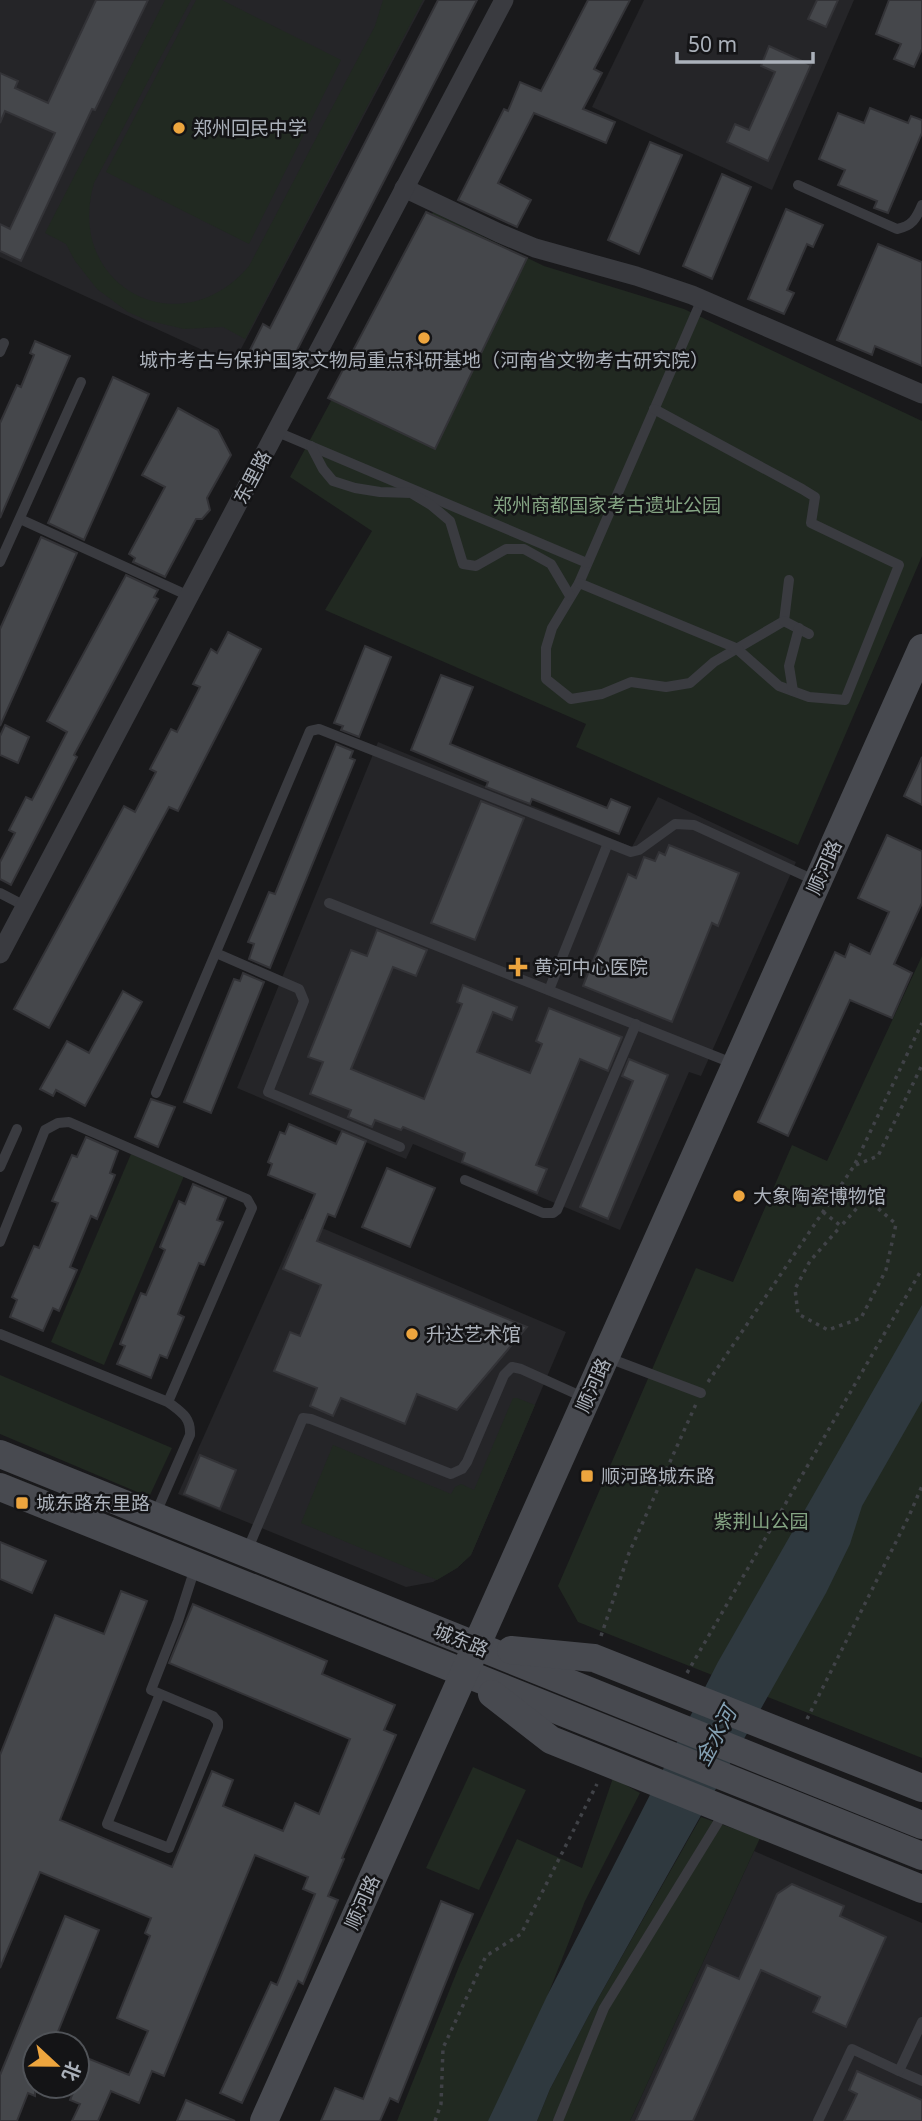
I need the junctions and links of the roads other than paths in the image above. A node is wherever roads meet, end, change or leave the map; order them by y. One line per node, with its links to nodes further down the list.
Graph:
1 (503, 0): 3 (street, 东里路)
2 (798, 184): 4 (lane)
3 (404, 188): 5 (street); 9 (street, 东里路)
4 (922, 205)
5 (702, 299): 7 (street); 8 (lane)
6 (81, 382): 11 (lane)
7 (922, 394)
8 (654, 409): 13 (lane); 23 (lane)
9 (275, 431): 10 (lane); 16 (street, 东里路)
10 (311, 446): 13 (lane); 17 (lane)
11 (20, 519): 12 (lane); 16 (lane)
12 (0, 562)
13 (587, 563): 15 (lane)
14 (789, 580): 18 (lane)
15 (579, 583): 17 (lane); 21 (lane)
16 (188, 596): 28 (street, 东里路)
17 (570, 596): 21 (lane)
18 (784, 621): 19 (lane); 21 (lane)
19 (799, 628): 20 (lane); 23 (lane)
20 (809, 634)
21 (736, 648): 23 (lane)
22 (922, 648): 25 (street, 顺河路)
23 (793, 691)
24 (608, 843): 25 (lane); 29 (lane); 31 (lane)
25 (818, 882): 33 (street, 顺河路)
26 (0, 893): 28 (lane)
27 (329, 902): 31 (lane)
28 (25, 906): 30 (street, 东里路)
29 (215, 953): 34 (lane); 36 (lane)
30 (0, 954)
31 (549, 990): 32 (lane)
32 (636, 1024): 33 (lane); 38 (lane)
33 (736, 1064): 41 (street, 顺河路)
34 (156, 1093)
35 (17, 1129): 37 (lane)
36 (400, 1147)
37 (0, 1167)
38 (465, 1180)
39 (0, 1242): 44 (lane)
40 (0, 1334): 44 (lane)
41 (606, 1357): 42 (lane); 43 (street, 顺河路)
42 (701, 1393)
43 (587, 1399): 48 (lane); 50 (street, 顺河路)
44 (168, 1402): 47 (lane)
45 (0, 1454): 47 (street, 城东路)
46 (0, 1487): 49 (street, 城东路)
47 (155, 1516): 48 (street, 城东路)
48 (246, 1553): 50 (street, 城东路)
49 (196, 1566): 51 (street, 城东路); 52 (lane)
50 (477, 1646): 51 (street, 顺河路); 53 (street); 55 (street, 城东路)
51 (466, 1674): 54 (street); 56 (street, 城东路); 61 (street, 顺河路)
52 (160, 1694): 52 (lane)
53 (922, 1788)
54 (725, 1811): 57 (street); 62 (lane)
55 (922, 1825)
56 (922, 1856)
57 (922, 1889)
58 (922, 2022): 59 (lane)
59 (900, 2071): 60 (lane); 63 (lane)
60 (922, 2081)
61 (264, 2121)
62 (558, 2121)
63 (818, 2121)

